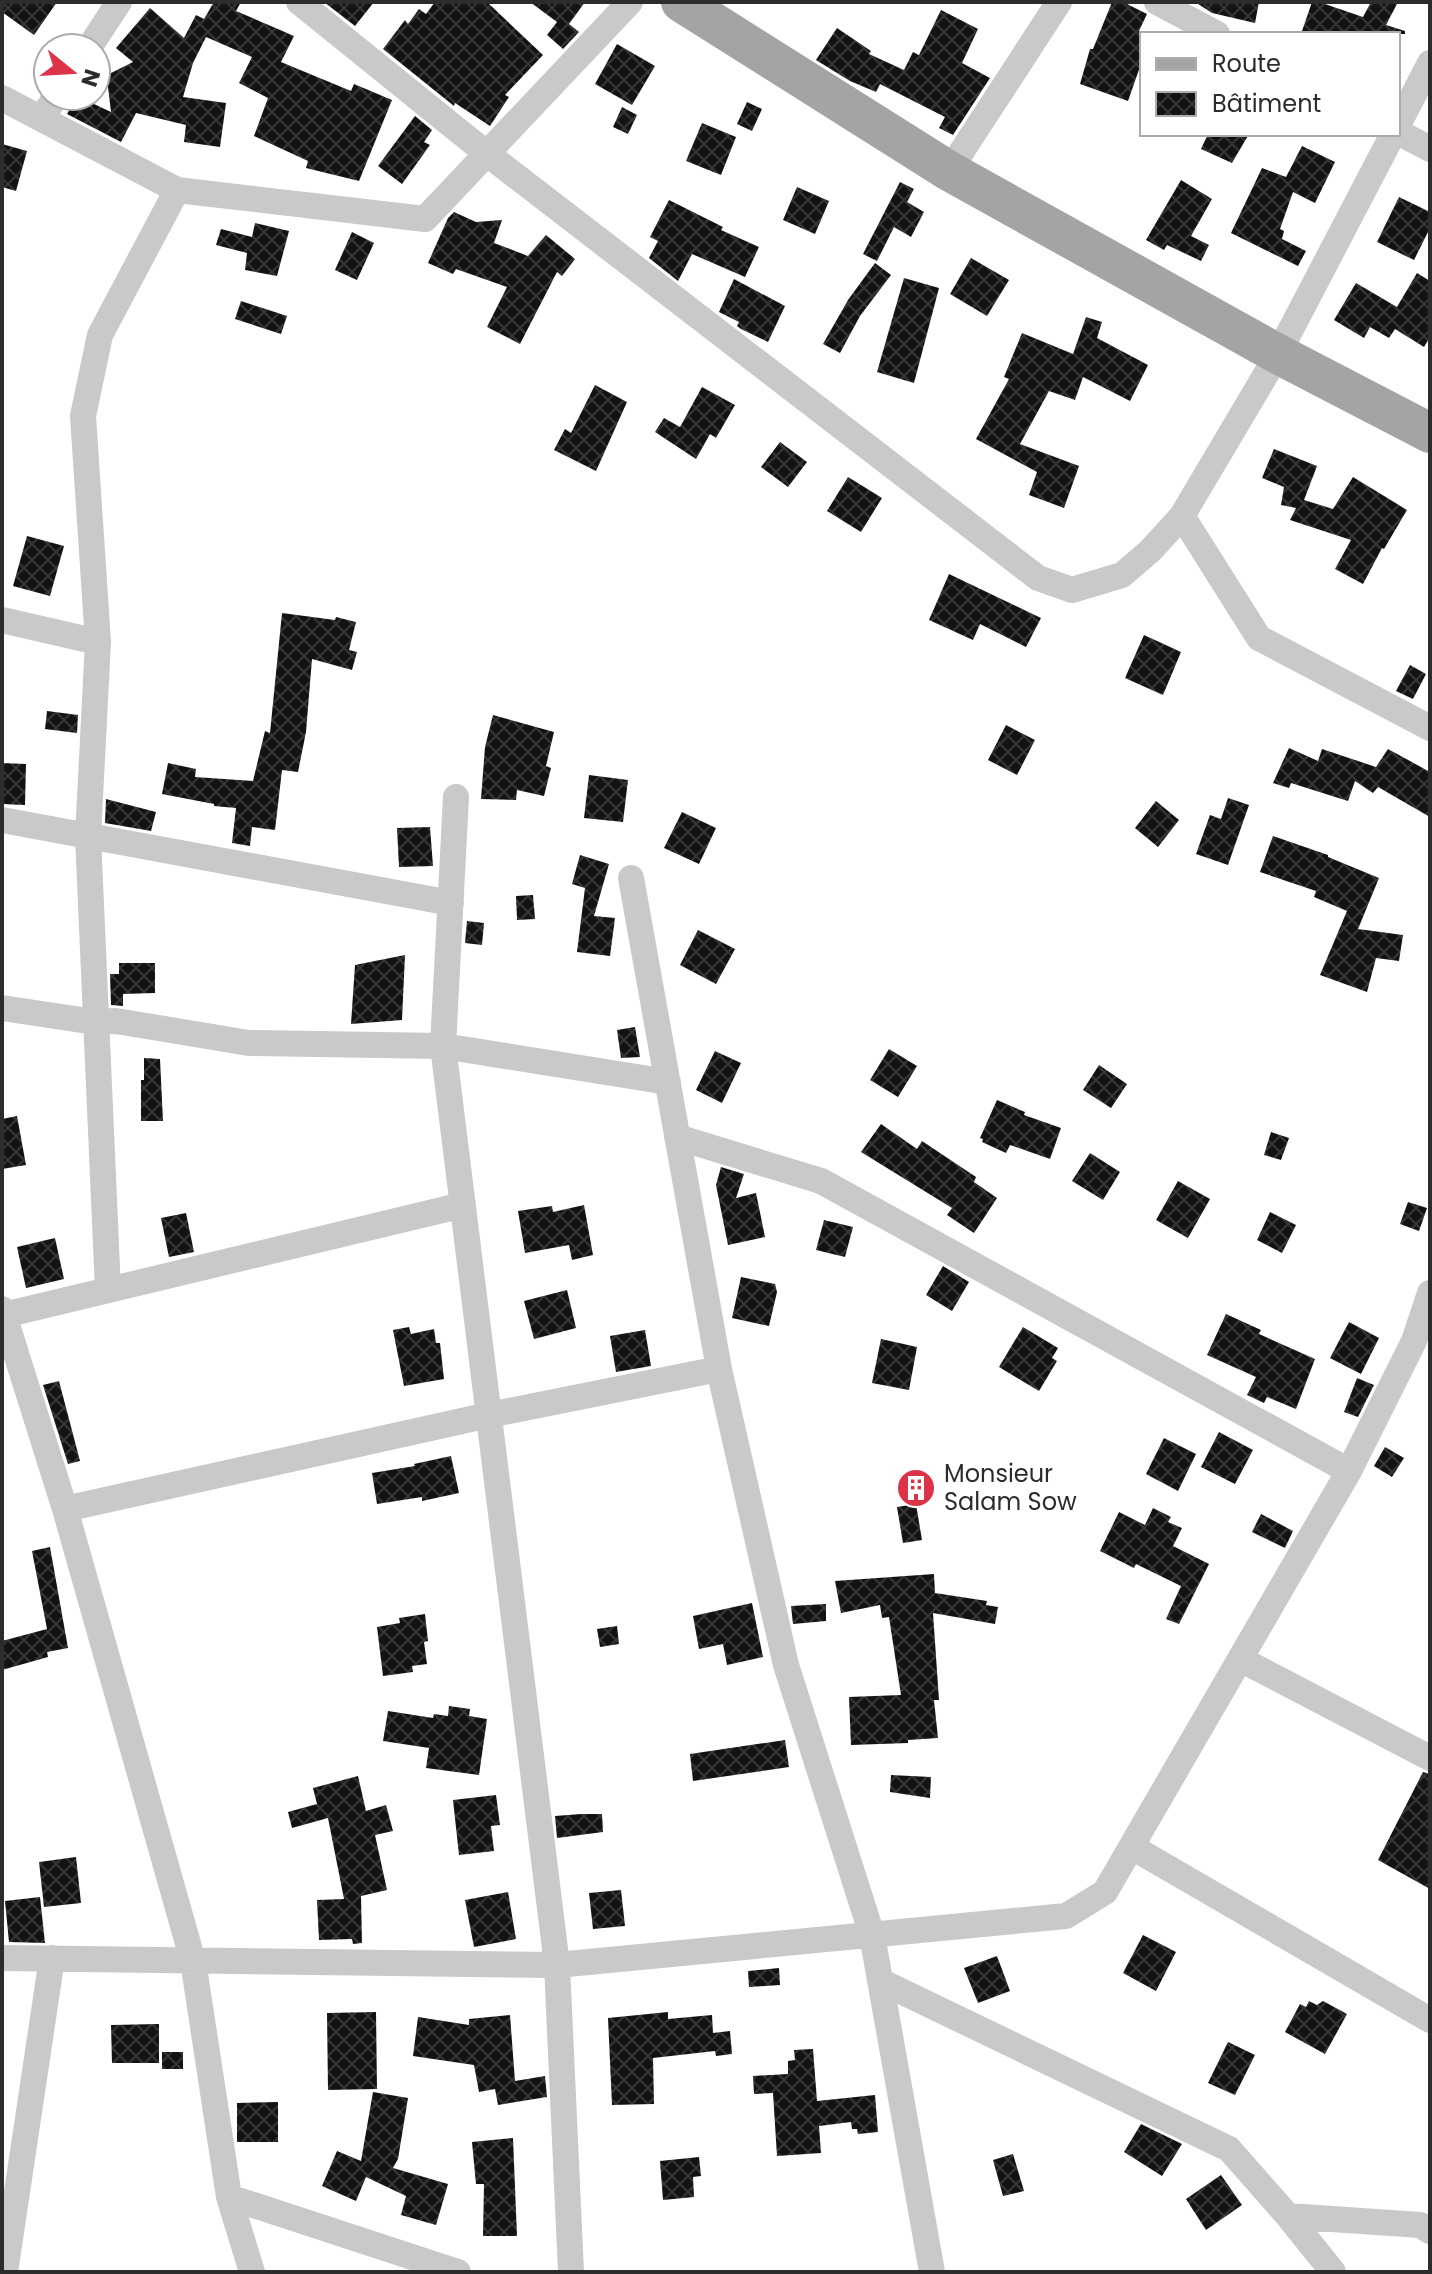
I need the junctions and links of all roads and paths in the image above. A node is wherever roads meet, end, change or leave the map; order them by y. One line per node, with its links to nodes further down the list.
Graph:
1 (119, 2): 7 (street)
2 (299, 2): 17 (street)
3 (630, 2): 17 (street)
4 (681, 2): 18 (main road)
5 (1059, 2): 18 (street)
6 (1157, 2): 8 (street)
7 (99, 32)
8 (1213, 32)
9 (1430, 63): 13 (street)
10 (2, 98): 11 (street)
11 (32, 104)
12 (57, 112): 19 (street)
13 (1400, 121)
14 (1400, 135): 16 (street)
15 (1394, 136): 20 (street)
16 (1430, 149)
17 (486, 153): 19 (street); 22 (street)
18 (949, 171): 20 (main road)
19 (177, 190): 24 (street)
20 (1278, 354): 21 (main road); 22 (street)
21 (1430, 433)
22 (1182, 516): 25 (street)
23 (2, 620): 24 (street)
24 (98, 642): 28 (street)
25 (1430, 728)
26 (456, 797): 30 (street)
27 (2, 820): 28 (street)
28 (88, 836): 30 (street); 32 (street)
29 (631, 878): 34 (street)
30 (451, 903): 33 (street)
31 (2, 1008): 32 (street)
32 (95, 1022): 33 (street); 37 (street)
33 (443, 1046): 34 (street); 36 (street)
34 (668, 1082): 35 (street)
35 (677, 1137): 40 (street); 42 (street)
36 (463, 1205): 37 (street); 41 (street)
37 (108, 1290): 39 (street)
38 (1430, 1293): 42 (street)
39 (3, 1312): 43 (street)
40 (719, 1369): 41 (street); 47 (street)
41 (489, 1415): 43 (street); 51 (street)
42 (1349, 1471): 44 (street)
43 (65, 1509): 50 (street)
44 (1240, 1659): 45 (street); 46 (street)
45 (1430, 1758)
46 (1132, 1847): 47 (street); 53 (street)
47 (872, 1935): 51 (street); 52 (street)
48 (2, 1958): 49 (street)
49 (52, 1958): 50 (street); 57 (street)
50 (193, 1961): 51 (street); 54 (street)
51 (557, 1965): 60 (street)
52 (880, 1981): 55 (street); 61 (street)
53 (1430, 2020)
54 (229, 2197): 58 (street); 59 (street)
55 (1288, 2216): 56 (street); 62 (street)
56 (1427, 2220)
57 (5, 2272)
58 (252, 2272)
59 (458, 2272)
60 (571, 2272)
61 (932, 2272)
62 (1333, 2272)

